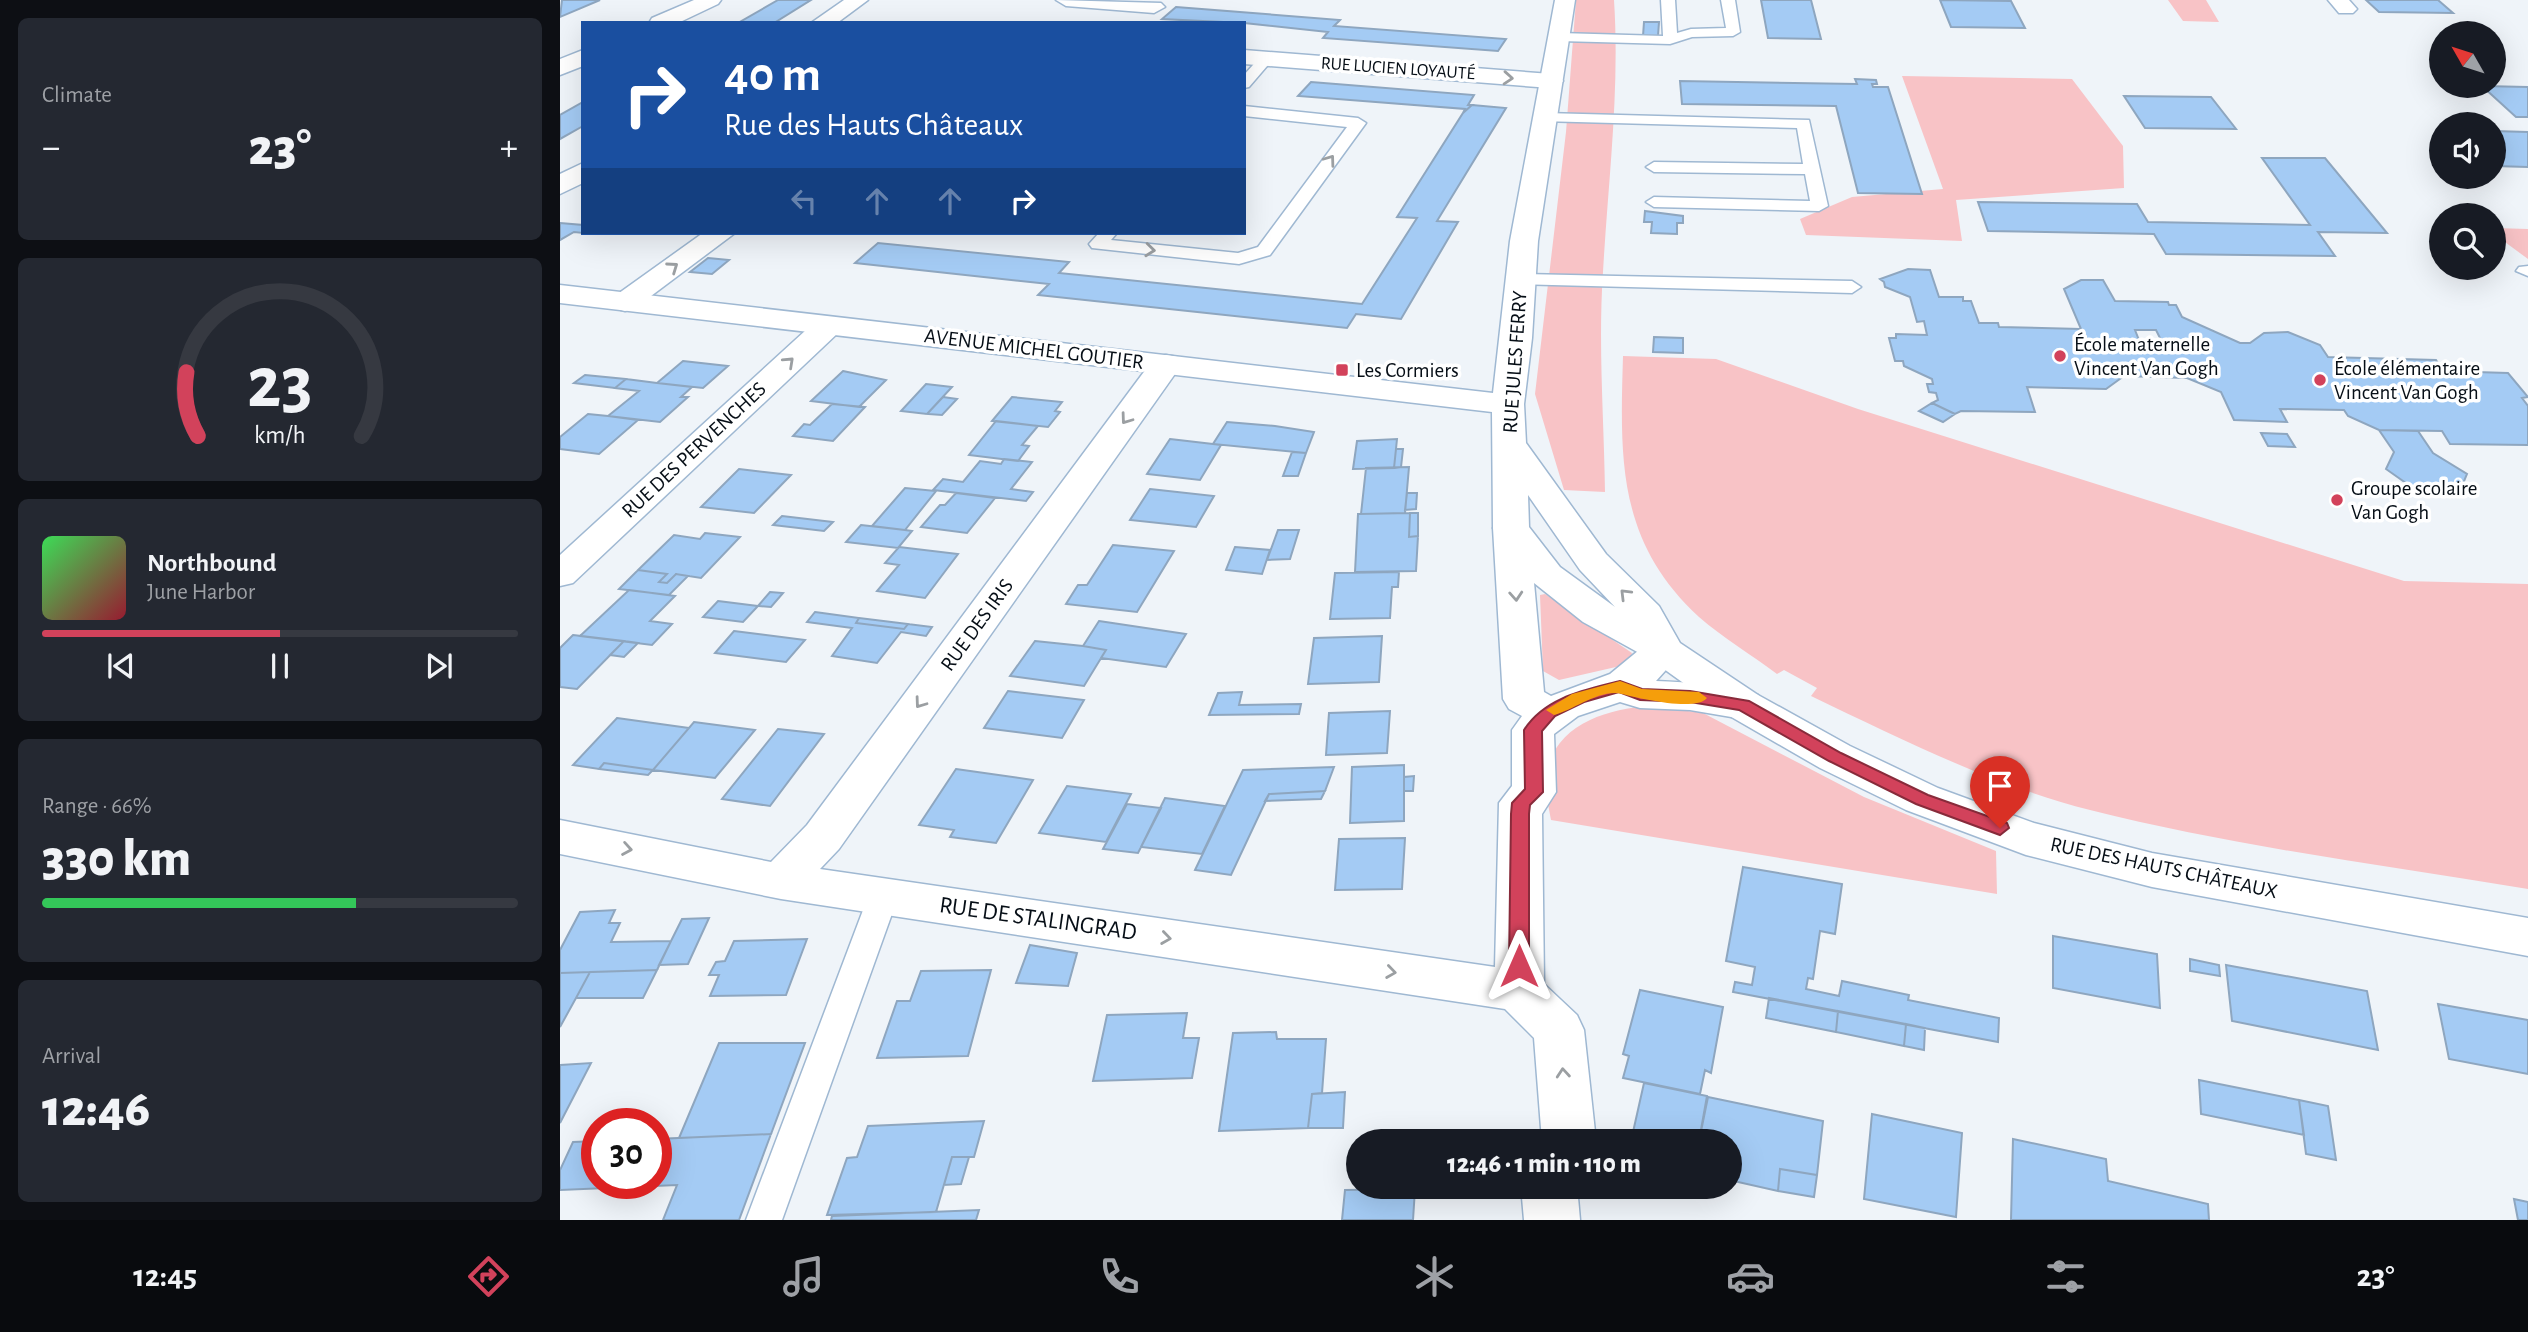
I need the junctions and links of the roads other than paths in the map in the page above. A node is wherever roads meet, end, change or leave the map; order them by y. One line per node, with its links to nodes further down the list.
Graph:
1 (712, 0): 8 (street)
2 (859, 0): 9 (street)
3 (1066, 0): 7 (street)
4 (1565, 0): 11 (street, RUE JULES FERRY)
5 (1668, 0): 12 (lane)
6 (1728, 0): 12 (lane)
7 (1158, 4): 10 (street)
8 (665, 21)
9 (825, 21)
10 (1137, 21)
11 (1560, 37): 12 (lane); 17 (street, RUE JULES FERRY)
12 (1670, 40)
13 (581, 58): 15 (street)
14 (1255, 58): 16 (lane); 17 (street, RUE LUCIEN LOYAUTÉ, one-way to 17)
15 (560, 68)
16 (1246, 80)
17 (1551, 81): 19 (street, RUE JULES FERRY)
18 (1246, 111): 26 (lane, one-way to 18)
19 (1545, 118): 21 (lane); 27 (street, RUE JULES FERRY)
20 (1654, 167): 21 (lane)
21 (1813, 169): 24 (lane)
22 (581, 173): 23 (street)
23 (560, 186)
24 (1654, 202)
25 (718, 235): 30 (street, one-way to 25)
26 (1106, 235)
27 (1521, 280): 28 (lane); 33 (street, RUE JULES FERRY)
28 (1852, 286)
29 (560, 294): 30 (street, AVENUE MICHEL GOUTIER)
30 (625, 302): 31 (street, AVENUE MICHEL GOUTIER)
31 (828, 326): 32 (street, AVENUE MICHEL GOUTIER); 36 (street, RUE DES PERVENCHES, one-way to 31)
32 (1166, 364): 33 (street, AVENUE MICHEL GOUTIER); 42 (street, RUE DES IRIS, one-way to 42)
33 (1508, 404): 34 (street, RUE JULES FERRY)
34 (1508, 442): 35 (street, RUE JULES FERRY); 37 (street, RUE DES HAUTS CHÂTEAUX, one-way to 34)
35 (1511, 528): 37 (street, RUE DES HAUTS CHÂTEAUX); 40 (street, RUE JULES FERRY, one-way to 40)
36 (560, 575)
37 (1664, 650): 38 (street, RUE DES HAUTS CHÂTEAUX); 39 (street, RUE DES HAUTS CHÂTEAUX)
38 (1620, 687): 39 (street, RUE DES HAUTS CHÂTEAUX); 40 (street, RUE DES HAUTS CHÂTEAUX)
39 (1743, 705): 44 (street, RUE DES HAUTS CHÂTEAUX)
40 (1541, 721): 45 (street)
41 (560, 837): 42 (street, RUE DE STALINGRAD, one-way to 42)
42 (781, 881): 43 (street, RUE DE STALINGRAD)
43 (883, 897): 45 (street, RUE DE STALINGRAD, one-way to 45); 48 (lane)
44 (2528, 937)
45 (1518, 991): 46 (street, one-way to 45)
46 (1568, 1129)
47 (1550, 1199): 49 (street)
48 (764, 1220)
49 (1552, 1220)

